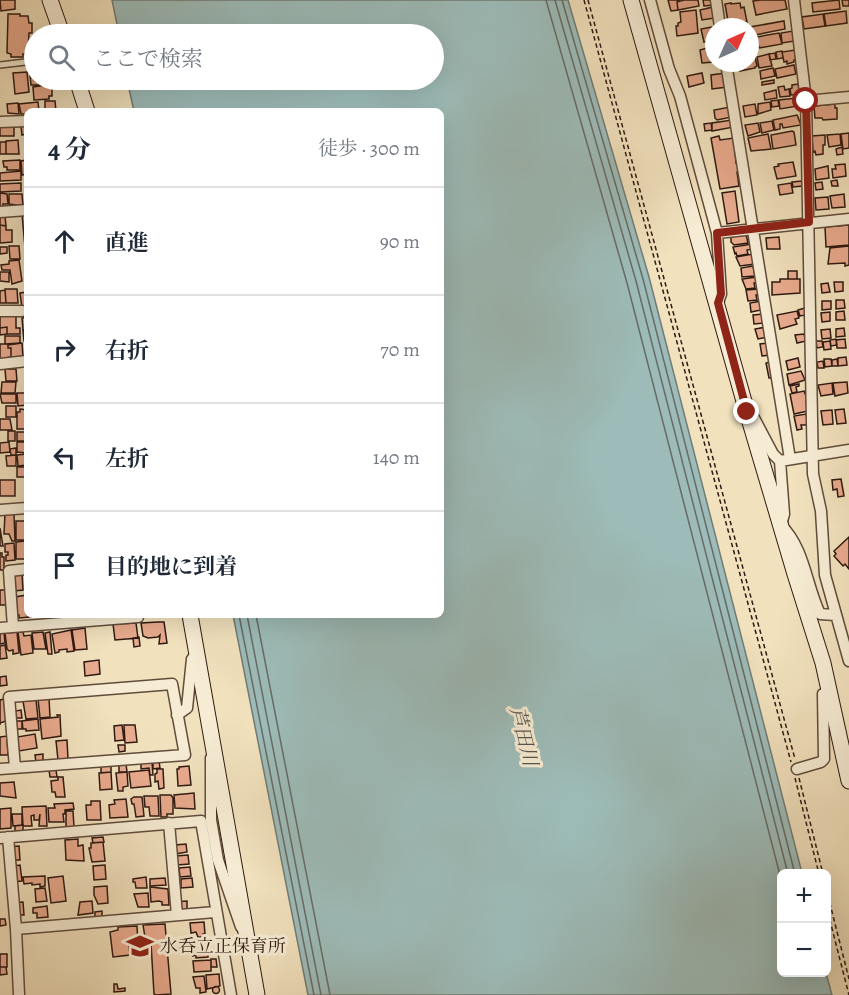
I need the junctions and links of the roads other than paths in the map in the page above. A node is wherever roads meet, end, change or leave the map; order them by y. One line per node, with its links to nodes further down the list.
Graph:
1 (50, 0): 7 (street)
2 (631, 0): 23 (street)
3 (650, 0): 22 (street)
4 (716, 0): 6 (street)
5 (795, 0): 13 (street)
6 (719, 18)
7 (58, 24)
8 (24, 62): 9 (lane)
9 (0, 65)
10 (727, 72): 21 (street)
11 (80, 90): 14 (street)
12 (849, 97): 13 (street)
13 (806, 101): 20 (street)
14 (86, 108)
15 (24, 121): 16 (street)
16 (0, 122)
17 (24, 210): 18 (street)
18 (0, 212)
19 (849, 219): 20 (street)
20 (809, 222): 21 (street); 30 (street)
21 (753, 228): 22 (street); 31 (street)
22 (717, 233): 23 (street)
23 (718, 303): 28 (street)
24 (0, 311): 25 (street)
25 (22, 311)
26 (24, 361): 27 (street)
27 (0, 364)
28 (747, 412): 31 (street); 34 (street)
29 (849, 450): 30 (street)
30 (813, 455): 31 (street); 36 (street)
31 (785, 460): 34 (street)
32 (24, 508): 33 (street)
33 (0, 510)
34 (782, 525): 36 (street); 44 (street)
35 (24, 569): 40 (street)
36 (836, 615): 43 (street)
37 (93, 618): 39 (street)
38 (191, 618): 42 (street)
39 (48, 620): 40 (street)
40 (13, 627): 41 (street)
41 (0, 628)
42 (197, 654): 45 (street); 46 (street)
43 (849, 661)
44 (830, 692): 49 (street); 50 (street)
45 (177, 715): 47 (street); 47 (street)
46 (214, 749): 51 (street); 57 (street)
47 (15, 768): 48 (street)
48 (0, 769)
49 (797, 769)
50 (849, 781)
51 (206, 820): 52 (street); 54 (street); 57 (street)
52 (169, 824): 53 (street); 55 (street)
53 (4, 837): 56 (street)
54 (216, 912): 55 (street); 59 (street)
55 (177, 915): 56 (street)
56 (16, 929): 58 (street)
57 (246, 934): 60 (street)
58 (19, 995)
59 (231, 995)
60 (257, 995)

